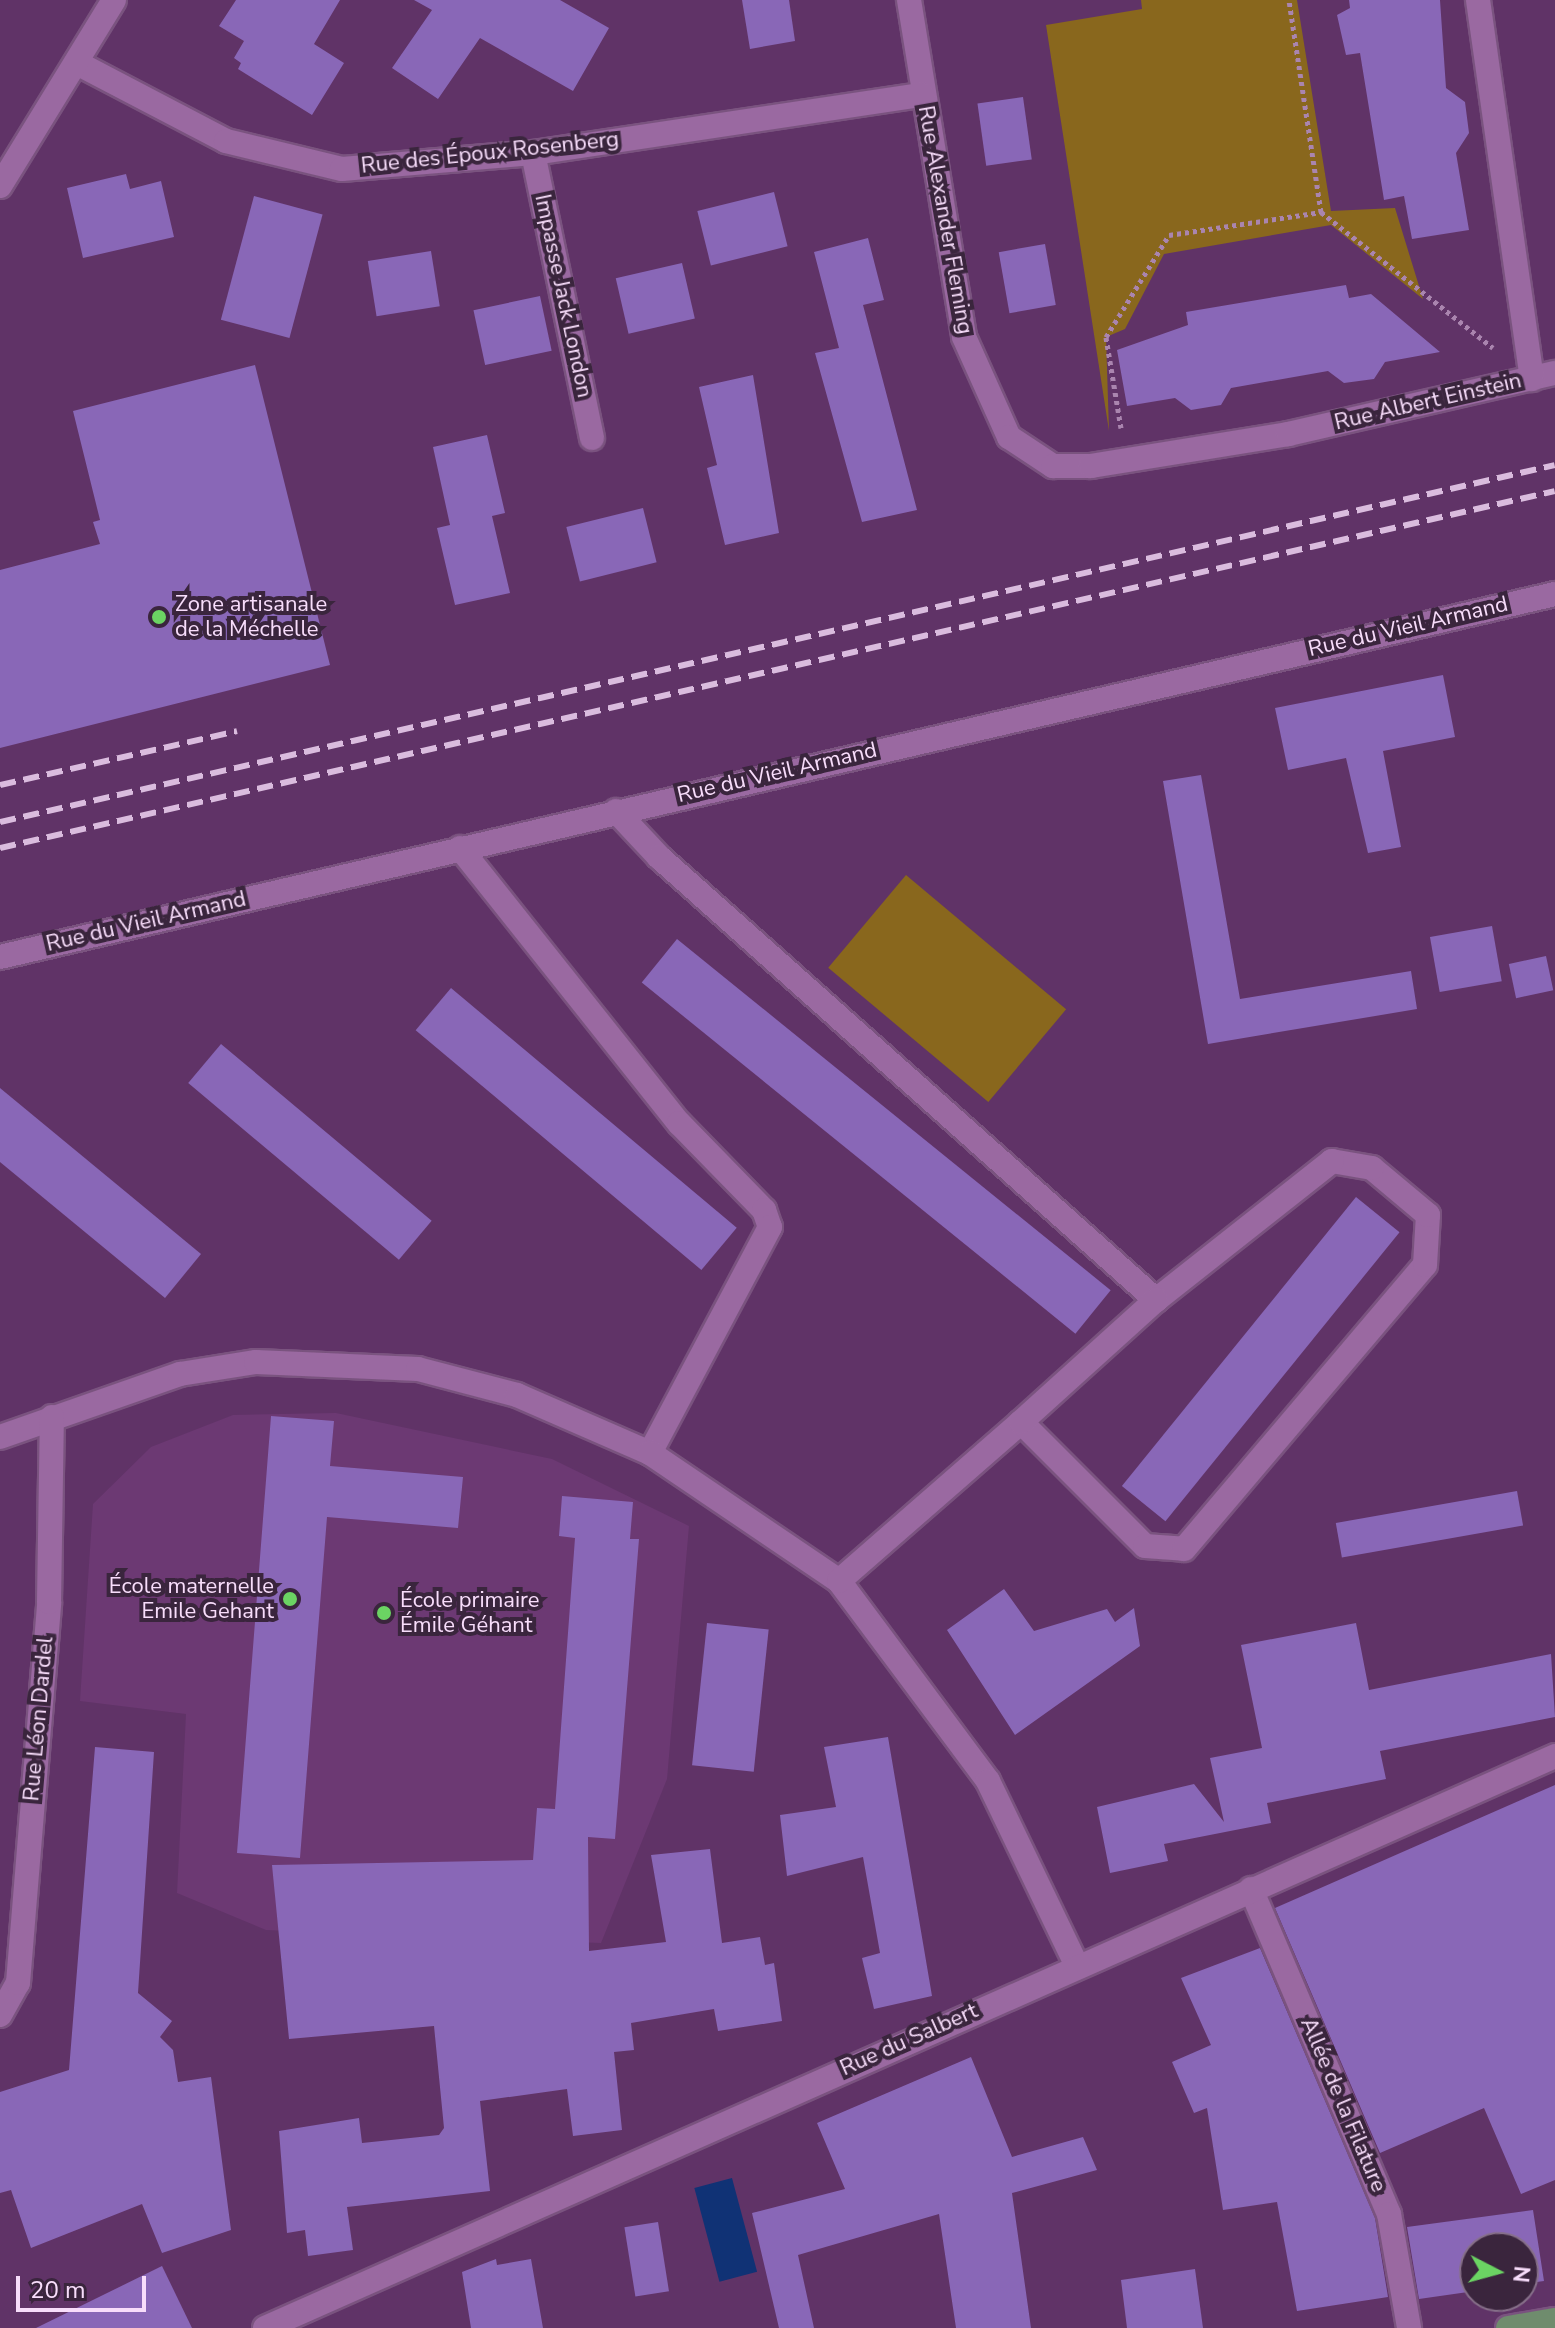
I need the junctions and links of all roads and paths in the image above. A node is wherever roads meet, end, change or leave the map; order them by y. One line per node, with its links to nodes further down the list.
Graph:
1 (114, 0): 5 (street)
2 (909, 0): 6 (street, Rue Alexander Fleming)
3 (1289, 0): 9 (path)
4 (1478, 0): 10 (street, Rue Albert Einstein)
5 (77, 63): 7 (street, Rue des Époux Rosenberg); 8 (street)
6 (923, 95): 7 (street, Rue des Époux Rosenberg); 13 (street, Rue Alexander Fleming)
7 (533, 153): 11 (street, Impasse Jack London)
8 (0, 186)
9 (1321, 212): 10 (path); 12 (path)
10 (1543, 376): 12 (street, Rue Albert Einstein)
11 (592, 438)
12 (1126, 460): 13 (street, Rue Albert Einstein)
13 (1091, 466)
14 (1555, 594): 15 (street, Rue du Vieil Armand)
15 (616, 811): 16 (street, Rue du Vieil Armand); 18 (street)
16 (460, 848): 17 (street, Rue du Vieil Armand); 22 (street)
17 (0, 957)
18 (1156, 1300): 20 (street); 20 (street)
19 (52, 1417): 21 (street); 22 (street); 27 (street, Rue Léon Dardel)
20 (1021, 1422): 23 (street)
21 (0, 1437)
22 (650, 1453): 23 (street)
23 (839, 1581): 26 (street)
24 (1555, 1756): 25 (street, Rue du Salbert)
25 (1251, 1889): 26 (street, Rue du Salbert); 30 (street, Allée de la Filature)
26 (1076, 1964): 29 (street, Rue du Salbert)
27 (0, 2015)
28 (1555, 2320): 31 (main road)
29 (265, 2328)
30 (1409, 2328)
31 (1508, 2328)

